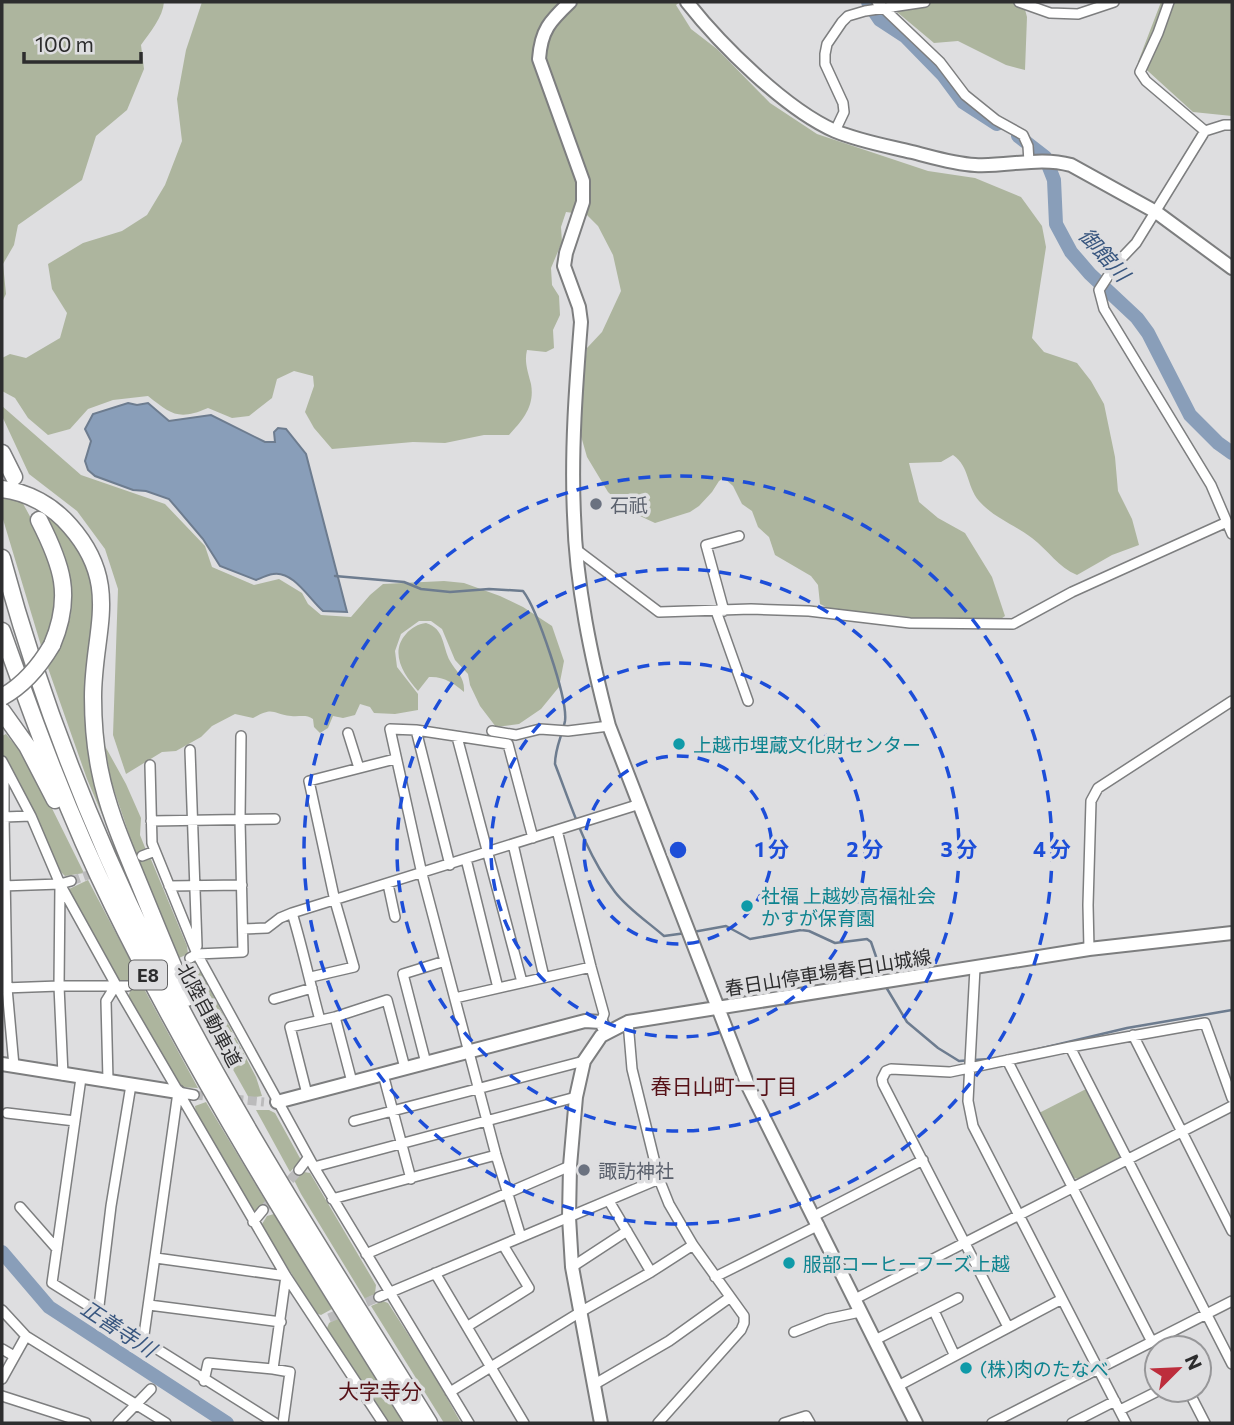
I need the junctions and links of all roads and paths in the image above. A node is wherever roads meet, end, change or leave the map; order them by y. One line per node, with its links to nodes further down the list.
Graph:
1 (570, 2): 20 (street)
2 (687, 2): 9 (street)
3 (925, 2): 7 (street)
4 (1019, 2): 5 (street)
5 (1114, 2)
6 (1169, 2): 10 (street)
7 (879, 5): 9 (street); 11 (street)
8 (1232, 125): 10 (street)
9 (835, 131): 11 (street)
10 (1205, 131): 12 (street)
11 (1029, 162): 12 (street)
12 (1156, 212): 13 (street); 17 (street)
13 (1232, 268)
14 (2, 453): 15 (highway)
15 (8, 485): 126 (highway)
16 (38, 520): 24 (highway, bridge)
17 (1227, 522): 18 (street); 22 (street)
18 (1232, 534)
19 (739, 536): 22 (street)
20 (577, 550): 22 (street); 28 (street)
21 (2, 558): 126 (highway, 北陸自動車道 / E8)
22 (720, 611): 25 (street)
23 (2, 631): 70 (highway, 北陸自動車道 / E8)
24 (2, 697)
25 (748, 701)
26 (1232, 701): 67 (street)
27 (2, 711): 70 (highway)
28 (609, 726): 30 (street); 39 (street)
29 (416, 730): 33 (street); 35 (street); 53 (street)
30 (492, 731)
31 (348, 733): 38 (street)
32 (241, 736): 44 (street)
33 (457, 737): 47 (street); 50 (street)
34 (190, 750): 43 (street)
35 (395, 759): 38 (street); 54 (street)
36 (3, 763): 40 (street); 41 (street)
37 (149, 765): 45 (street)
38 (359, 768): 62 (street)
39 (640, 804): 46 (street); 84 (street)
40 (31, 816): 41 (street); 56 (street)
41 (3, 817): 60 (street)
42 (275, 819): 44 (street)
43 (192, 820): 44 (street); 45 (street); 58 (street)
44 (240, 820): 59 (street)
45 (151, 821): 49 (street)
46 (557, 831): 47 (street); 71 (street)
47 (533, 838): 48 (street)
48 (513, 844): 50 (street); 74 (street)
49 (155, 851): 51 (street); 61 (street)
50 (489, 852): 52 (street); 75 (street)
51 (142, 856)
52 (466, 859): 53 (street); 81 (street)
53 (450, 865): 54 (street)
54 (422, 874): 57 (street); 69 (street)
55 (71, 881): 56 (street)
56 (60, 884): 60 (street); 76 (street); 77 (street)
57 (388, 884): 62 (street); 64 (street)
58 (194, 885): 59 (street); 61 (street); 68 (street)
59 (242, 885): 65 (street)
60 (3, 886): 79 (street)
61 (169, 886): 68 (street)
62 (335, 901): 63 (street); 73 (street)
63 (292, 914): 65 (street); 73 (street)
64 (395, 917)
65 (243, 929): 68 (street)
66 (1232, 933): 67 (street, 春日山停車場春日山城線)
67 (1089, 949): 72 (street, 春日山停車場春日山城線)
68 (193, 956): 110 (street)
69 (445, 961): 82 (street); 94 (street)
70 (142, 963): 204 (highway, 北陸自動車道 / E8)
71 (590, 967): 74 (street); 88 (street)
72 (975, 968): 84 (street, 春日山停車場春日山城線); 97 (street)
73 (311, 977): 80 (street)
74 (544, 977): 75 (street)
75 (522, 982): 81 (street)
76 (116, 985): 77 (street); 78 (street); 101 (street); 105 (street)
77 (59, 986): 79 (street); 99 (street)
78 (128, 986)
79 (4, 988): 95 (street)
80 (312, 988): 83 (street); 86 (street)
81 (498, 988): 82 (street)
82 (455, 998): 91 (street)
83 (274, 999)
84 (718, 1008): 87 (street); 137 (street, 春日山停車場春日山城線)
85 (335, 1017): 86 (street); 96 (street); 102 (street)
86 (320, 1020): 106 (street)
87 (628, 1022): 88 (street); 127 (street)
88 (604, 1027): 91 (street); 93 (street)
89 (1133, 1035): 90 (street); 109 (street); 117 (street)
90 (1070, 1046): 92 (street); 121 (street)
91 (469, 1051): 94 (street); 104 (street)
92 (1007, 1060): 97 (street); 129 (street)
93 (584, 1061): 104 (street); 108 (street)
94 (426, 1063): 96 (street)
95 (8, 1065): 99 (street)
96 (405, 1068): 98 (street)
97 (970, 1069): 122 (street); 135 (street)
98 (383, 1074): 102 (street); 112 (street)
99 (62, 1075): 100 (street)
100 (81, 1078): 101 (street); 114 (street)
101 (108, 1080): 103 (street)
102 (352, 1082): 106 (street)
103 (131, 1084): 105 (street); 165 (street)
104 (479, 1088): 112 (street); 116 (street)
105 (178, 1092): 107 (street); 138 (street); 147 (street)
106 (307, 1094): 110 (street)
107 (194, 1095)
108 (576, 1097): 116 (street); 123 (street)
109 (1232, 1098)
110 (270, 1102): 120 (street)
111 (1232, 1106): 117 (street)
112 (393, 1111): 115 (street); 118 (street)
113 (7, 1113): 114 (street)
114 (75, 1121): 145 (street)
115 (354, 1121)
116 (488, 1121): 118 (street); 119 (street)
117 (1182, 1132): 121 (street); 140 (street)
118 (401, 1144): 124 (street); 128 (street)
119 (496, 1155): 128 (street); 130 (street)
120 (308, 1158): 124 (street); 125 (street)
121 (1128, 1159): 129 (street); 166 (street)
122 (923, 1160): 137 (street); 142 (street)
123 (570, 1166): 130 (street); 136 (street)
124 (314, 1167): 131 (street)
125 (299, 1170)
126 (278, 1178): 205 (highway, 北陸自動車道 / E8)
127 (659, 1178): 132 (street); 144 (street)
128 (411, 1180): 131 (street)
129 (1073, 1188): 135 (street); 173 (street)
130 (507, 1193): 141 (street); 146 (street)
131 (332, 1199): 146 (street)
132 (609, 1201): 136 (street); 139 (street)
133 (20, 1207): 145 (street)
134 (264, 1210): 138 (street)
135 (1020, 1216): 142 (street); 158 (street)
136 (569, 1217): 141 (street); 148 (street)
137 (816, 1220): 152 (street); 157 (street, 春日山停車場春日山城線)
138 (253, 1222): 151 (street)
139 (627, 1231): 148 (street); 149 (street)
140 (1232, 1231)
141 (522, 1237): 143 (street)
142 (967, 1243): 157 (street); 171 (street)
143 (503, 1245): 150 (street); 170 (street)
144 (693, 1245): 149 (street); 152 (street)
145 (57, 1249): 165 (street)
146 (366, 1254): 153 (street)
147 (156, 1258): 151 (street); 160 (street)
148 (572, 1267): 162 (street)
149 (651, 1272): 162 (street)
150 (435, 1273): 153 (street); 170 (street)
151 (286, 1276): 168 (street); 169 (street)
152 (715, 1277): 155 (street)
153 (389, 1292): 154 (street); 191 (street)
154 (379, 1297)
155 (729, 1298): 188 (street); 209 (street)
156 (958, 1298): 163 (street)
157 (855, 1299): 164 (street, 春日山停車場春日山城線)
158 (1062, 1299): 171 (street); 185 (street)
159 (1232, 1301): 166 (street)
160 (149, 1305): 168 (street); 177 (street)
161 (2, 1310): 175 (street)
162 (582, 1311): 183 (street); 188 (street)
163 (934, 1311): 176 (street); 180 (street)
164 (860, 1312): 172 (street); 176 (street, 春日山停車場春日山城線)
165 (98, 1314): 177 (street)
166 (1207, 1314): 174 (street); 182 (street)
167 (329, 1318): 169 (street)
168 (281, 1322): 184 (street)
169 (317, 1323): 203 (street)
170 (468, 1326): 183 (street)
171 (1008, 1327): 180 (street)
172 (794, 1332)
173 (1148, 1334)
174 (1168, 1334)
175 (26, 1336): 181 (street); 195 (street)
176 (875, 1340): 189 (street, 春日山停車場春日山城線)
177 (143, 1342): 187 (street)
178 (1143, 1346): 185 (street)
179 (2, 1349): 181 (street)
180 (954, 1354): 189 (street)
181 (14, 1356): 186 (street)
182 (1232, 1364)
183 (489, 1368): 191 (street); 207 (street)
184 (272, 1369): 187 (street); 202 (street)
185 (1098, 1369): 194 (street); 213 (street)
186 (2, 1379)
187 (204, 1381): 201 (street)
188 (595, 1384): 208 (street)
189 (898, 1387): 212 (street, 春日山停車場春日山城線)
190 (152, 1390): 195 (street)
191 (450, 1392): 206 (street)
192 (2, 1396): 198 (street)
193 (1143, 1398): 197 (street)
194 (1115, 1401): 197 (street); 214 (street)
195 (135, 1403): 199 (street); 200 (street)
196 (1195, 1404): 216 (street)
197 (1119, 1410): 215 (street)
198 (86, 1423)
199 (118, 1423)
200 (166, 1423)
201 (275, 1423)
202 (283, 1423)
203 (383, 1423)
204 (414, 1423)
205 (429, 1423)
206 (469, 1423)
207 (524, 1423)
208 (601, 1423)
209 (658, 1423)
210 (784, 1423): 211 (street)
211 (810, 1423)
212 (916, 1423)
213 (992, 1423)
214 (1072, 1423)
215 (1126, 1423)
216 (1205, 1423)

